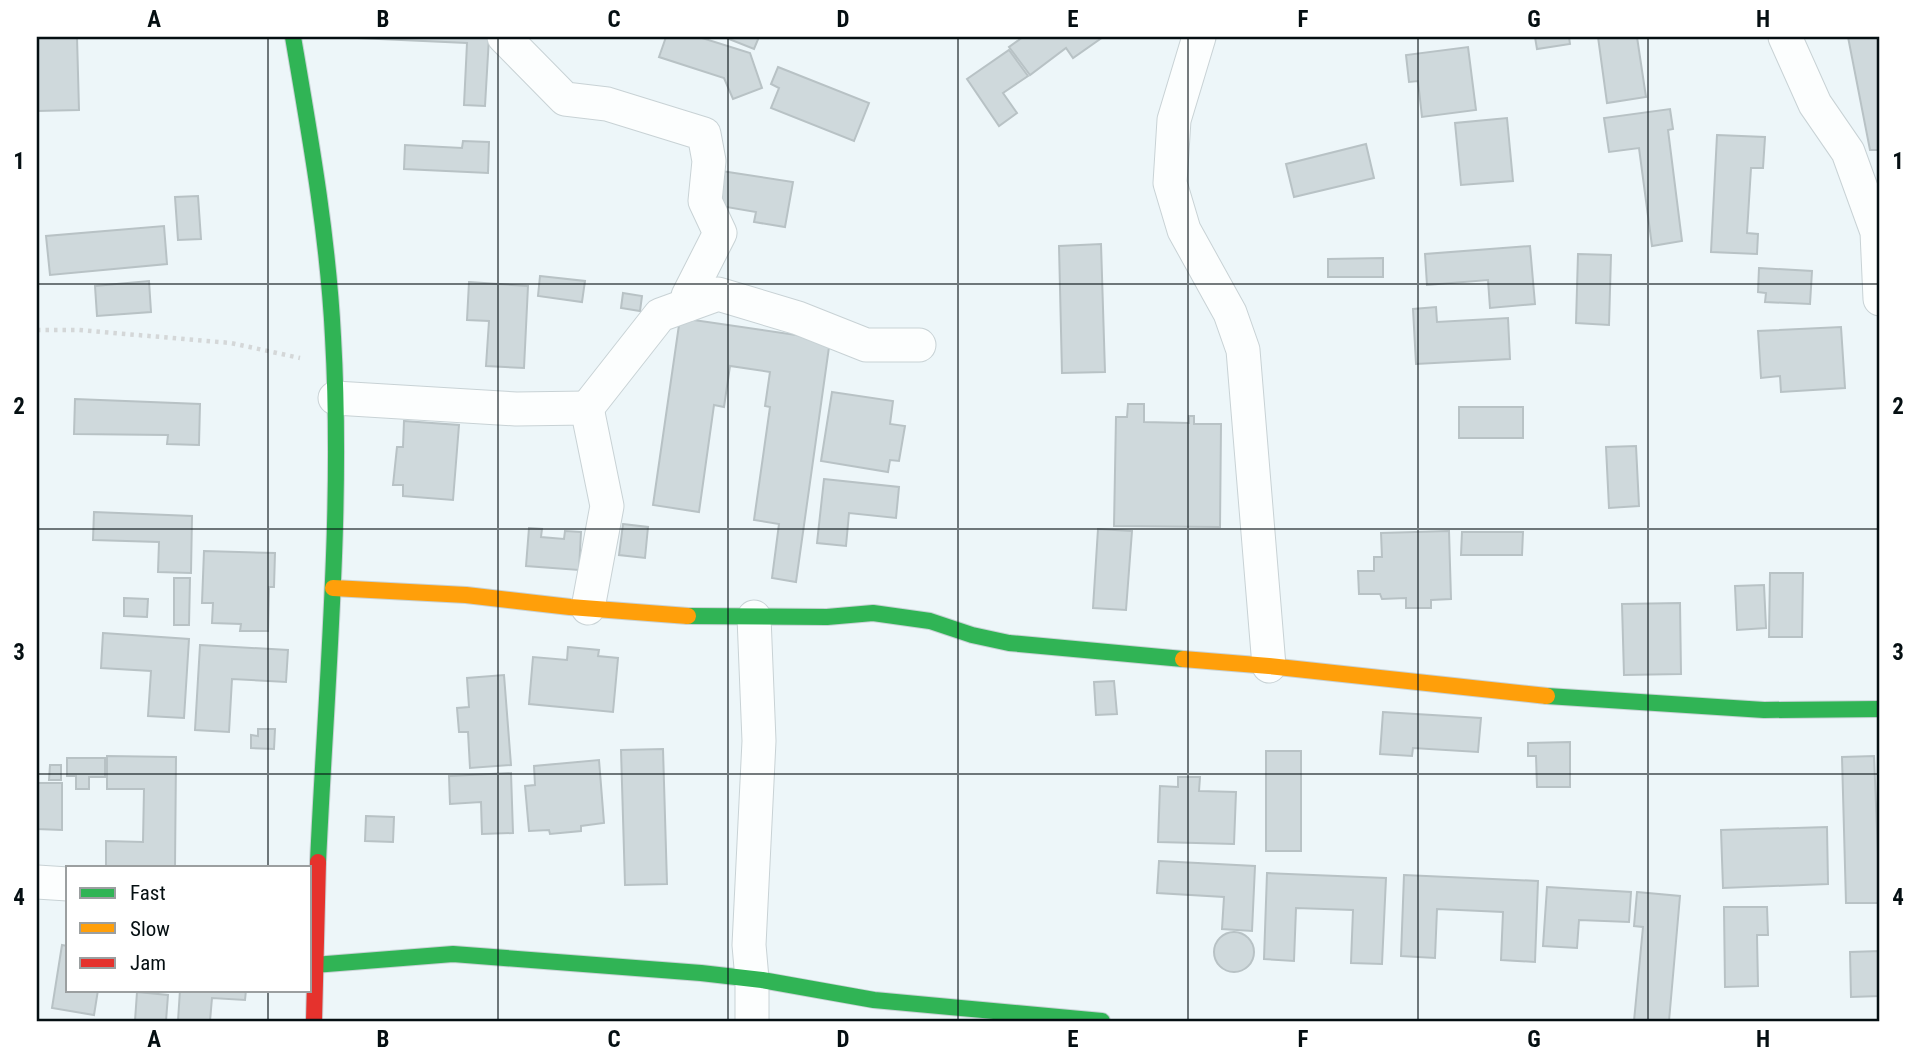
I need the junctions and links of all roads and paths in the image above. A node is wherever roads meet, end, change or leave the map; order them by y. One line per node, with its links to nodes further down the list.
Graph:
1 (293, 37): 9 (street)
2 (504, 37): 6 (street)
3 (1199, 37): 15 (street)
4 (1786, 37): 5 (street)
5 (1880, 299)
6 (687, 305): 8 (street); 11 (street)
7 (37, 330): 9 (path)
8 (919, 345)
9 (335, 366): 10 (street)
10 (335, 398): 11 (street); 12 (street)
11 (587, 408): 13 (street)
12 (333, 588): 13 (street); 19 (street)
13 (587, 608): 14 (street)
14 (754, 617): 15 (street); 20 (street)
15 (1269, 666): 16 (street)
16 (1880, 709)
17 (37, 882): 18 (street)
18 (66, 884)
19 (313, 945): 20 (street); 21 (street)
20 (752, 979): 22 (street); 23 (street)
21 (314, 1021)
22 (752, 1021)
23 (1102, 1021)

